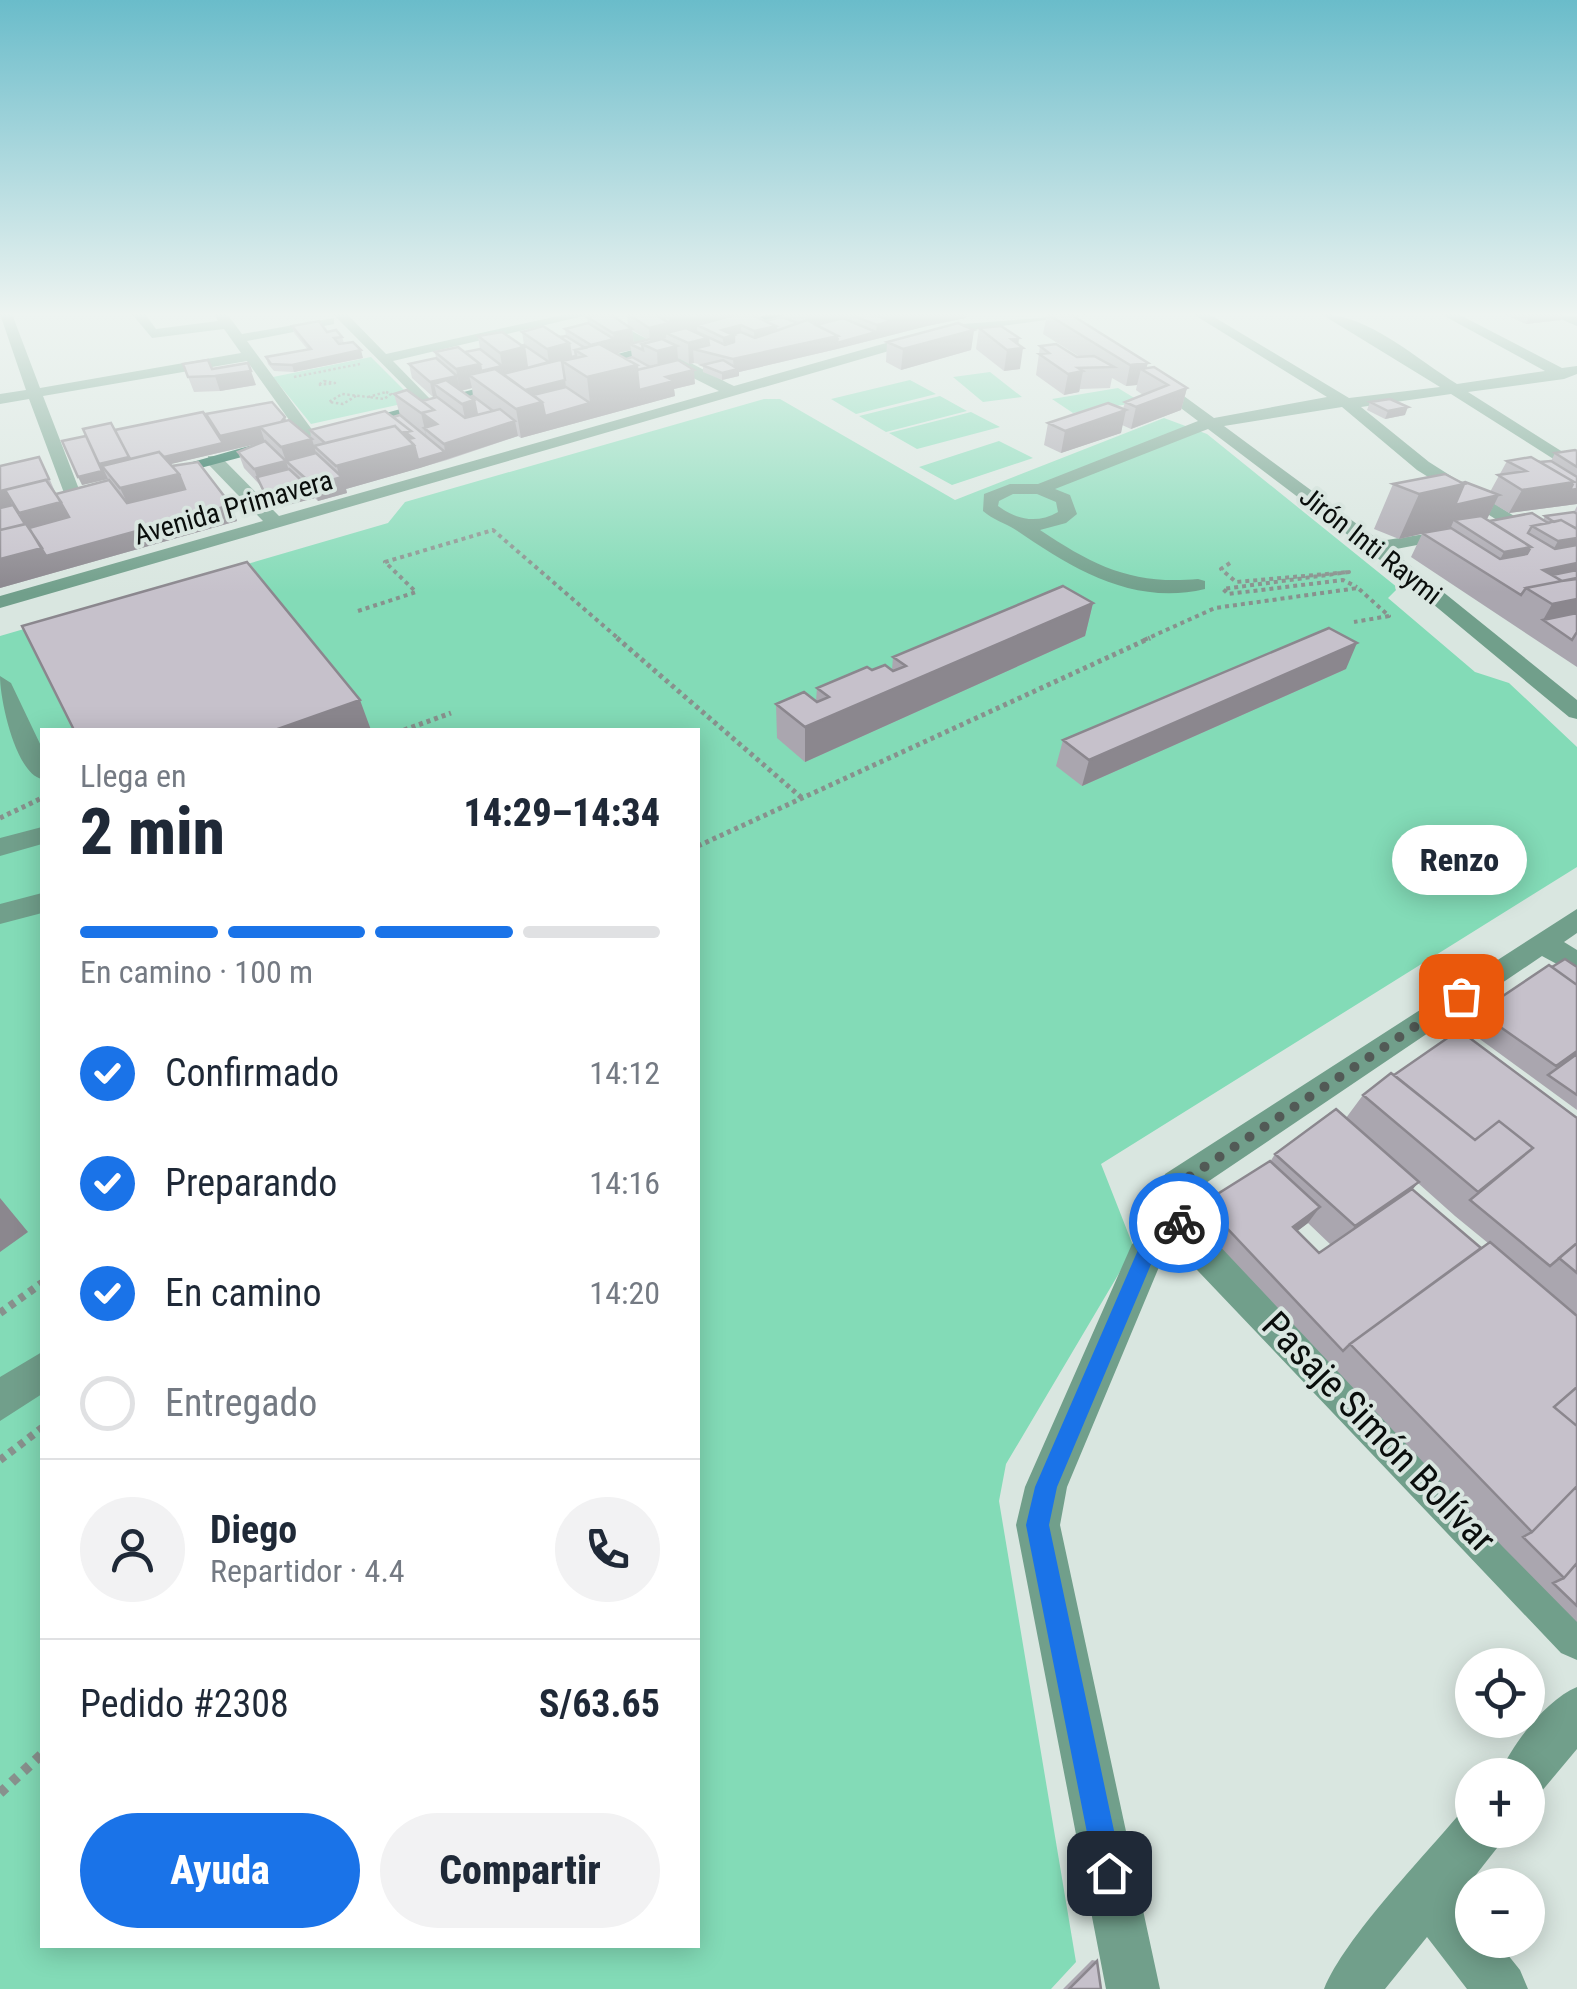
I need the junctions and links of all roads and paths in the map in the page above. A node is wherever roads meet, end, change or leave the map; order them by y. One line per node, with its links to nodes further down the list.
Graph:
1 (41, 407): 17 (street)
2 (297, 407): 12 (street)
3 (380, 407): 10 (path)
4 (421, 407): 12 (main road)
5 (670, 407): 20 (street, Avenida Primavera)
6 (1191, 407): 11 (street, Jirón Inti Raymi)
7 (1315, 407): 11 (street)
8 (1351, 407): 21 (street)
9 (1483, 407): 14 (street)
10 (375, 408)
11 (1214, 423): 16 (street); 23 (street, Jirón Inti Raymi)
12 (326, 431): 13 (main road)
13 (214, 460): 15 (main road); 20 (street)
14 (1577, 469)
15 (137, 480)
16 (1040, 490): 19 (street); 19 (street)
17 (72, 497)
18 (1544, 518): 21 (street)
19 (1017, 522): 27 (street)
20 (276, 523): 22 (street, Avenida Primavera)
21 (1511, 523): 23 (street); 25 (street)
22 (244, 532): 28 (street, Avenida Primavera); 30 (street)
23 (1376, 546): 34 (street, Jirón Inti Raymi)
24 (1230, 563): 26 (path)
25 (1577, 564)
26 (1358, 588): 29 (path); 32 (path)
27 (1203, 593): 29 (path)
28 (0, 602)
29 (1244, 603): 38 (path)
30 (0, 612)
31 (358, 612): 38 (path)
32 (1354, 622)
33 (0, 683): 37 (street)
34 (1575, 707)
35 (451, 713): 36 (path)
36 (410, 728)
37 (40, 768)
38 (802, 798): 42 (path)
39 (40, 799): 40 (path)
40 (0, 818)
41 (40, 837): 43 (street)
42 (700, 845)
43 (0, 847)
44 (40, 904): 45 (street)
45 (0, 914)
46 (1577, 919): 47 (street)
47 (1542, 942): 48 (street); 49 (street)
48 (1577, 964)
49 (1434, 1014): 50 (street); 51 (street)
50 (1462, 1035)
51 (1305, 1099): 52 (street); 53 (street)
52 (1335, 1125)
53 (1180, 1228): 60 (street, Pasaje Simón Bolívar); 67 (street)
54 (40, 1284): 55 (path)
55 (0, 1313)
56 (40, 1372): 57 (street)
57 (0, 1401)
58 (40, 1430): 59 (path)
59 (0, 1460)
60 (1577, 1637)
61 (1577, 1711): 63 (street)
62 (40, 1756): 64 (path)
63 (1538, 1758)
64 (0, 1793)
65 (1464, 1848): 66 (street)
66 (1426, 1894): 68 (street); 69 (street)
67 (1133, 1989)
68 (1351, 1989)
69 (1501, 1989)

